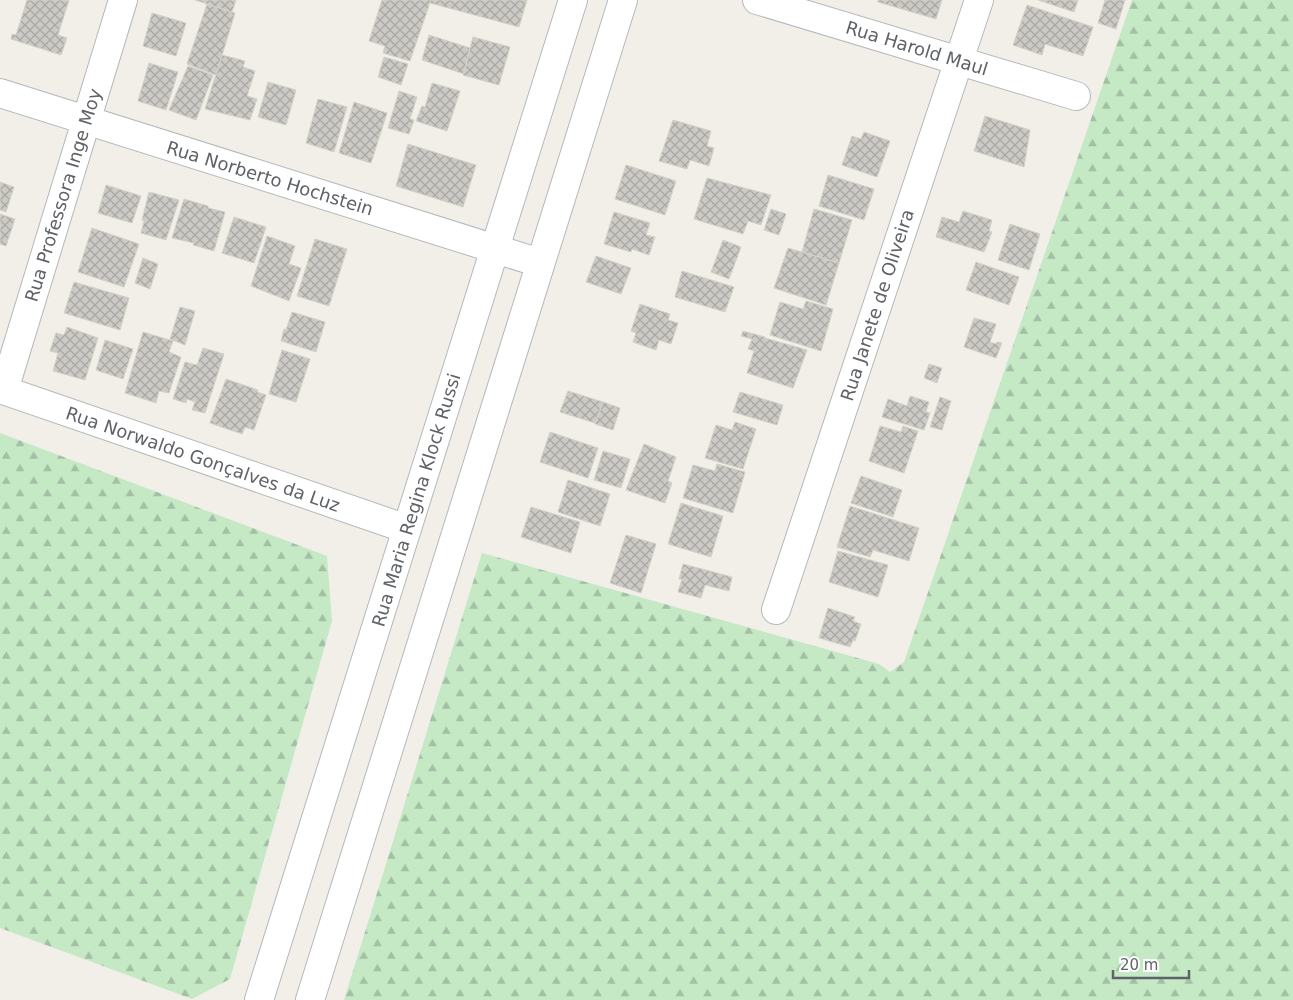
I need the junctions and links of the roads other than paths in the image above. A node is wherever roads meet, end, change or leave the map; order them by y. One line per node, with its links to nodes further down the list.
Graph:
1 (123, 0): 9 (street, Rua Professora Inge Moy)
2 (573, 0): 10 (street, Rua Maria Regina Klock Russi)
3 (623, 0): 11 (street)
4 (757, 0): 6 (street, Rua Harold Maul)
5 (979, 0): 6 (street, Rua Janete de Oliveira)
6 (959, 60): 8 (street, Rua Harold Maul); 14 (street, Rua Janete de Oliveira)
7 (0, 93): 9 (street, Rua Norberto Hochstein)
8 (1076, 96)
9 (86, 120): 10 (street, Rua Norberto Hochstein); 12 (street, Rua Professora Inge Moy)
10 (495, 248): 11 (street, Rua Norberto Hochstein); 13 (street, Rua Maria Regina Klock Russi)
11 (540, 263): 16 (street)
12 (2, 389): 13 (street, Rua Norwaldo Gonçalves da Luz)
13 (407, 529): 15 (street, Rua Maria Regina Klock Russi)
14 (776, 610)
15 (259, 1000)
16 (310, 1000)

